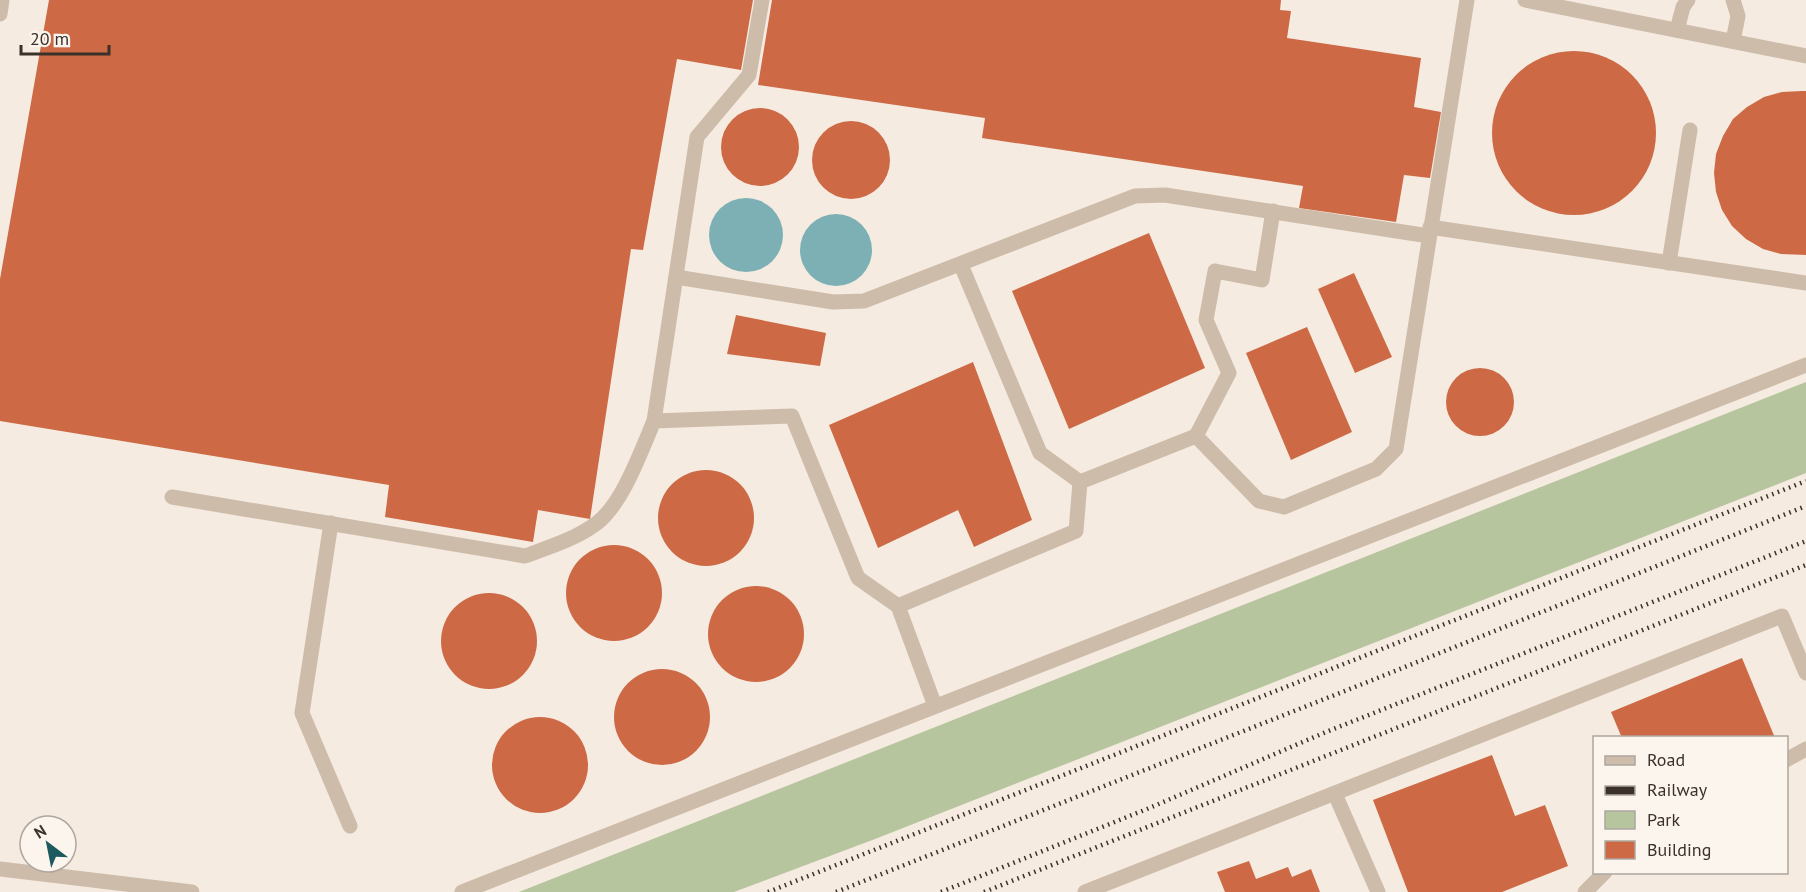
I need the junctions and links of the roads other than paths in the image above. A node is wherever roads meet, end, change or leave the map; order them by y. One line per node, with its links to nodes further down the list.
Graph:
1 (2, 0): 7 (street)
2 (762, 0): 16 (street)
3 (1467, 0): 13 (street)
4 (1525, 0): 8 (street)
5 (1688, 0): 8 (street)
6 (1733, 0): 9 (street)
7 (0, 14)
8 (1677, 30): 9 (street)
9 (1733, 41): 10 (street)
10 (1806, 56)
11 (1690, 130): 14 (street)
12 (1273, 211): 13 (street); 15 (street); 20 (street)
13 (1430, 232): 14 (street); 20 (street)
14 (1669, 263): 17 (street)
15 (961, 265): 16 (street); 21 (street)
16 (676, 277): 19 (street)
17 (1806, 283)
18 (1806, 365): 26 (street)
19 (654, 421): 23 (street); 24 (street)
20 (1196, 436): 21 (street)
21 (1080, 482): 24 (street)
22 (172, 497): 23 (street)
23 (331, 523): 30 (street)
24 (898, 606): 26 (street)
25 (1806, 673): 29 (street)
26 (935, 706): 34 (street)
27 (1806, 749): 28 (street)
28 (1788, 759)
29 (1335, 794): 35 (street); 36 (street)
30 (350, 826)
31 (0, 869): 33 (street)
32 (1604, 874): 37 (street)
33 (192, 892)
34 (462, 892)
35 (1085, 892)
36 (1378, 892)
37 (1585, 892)

